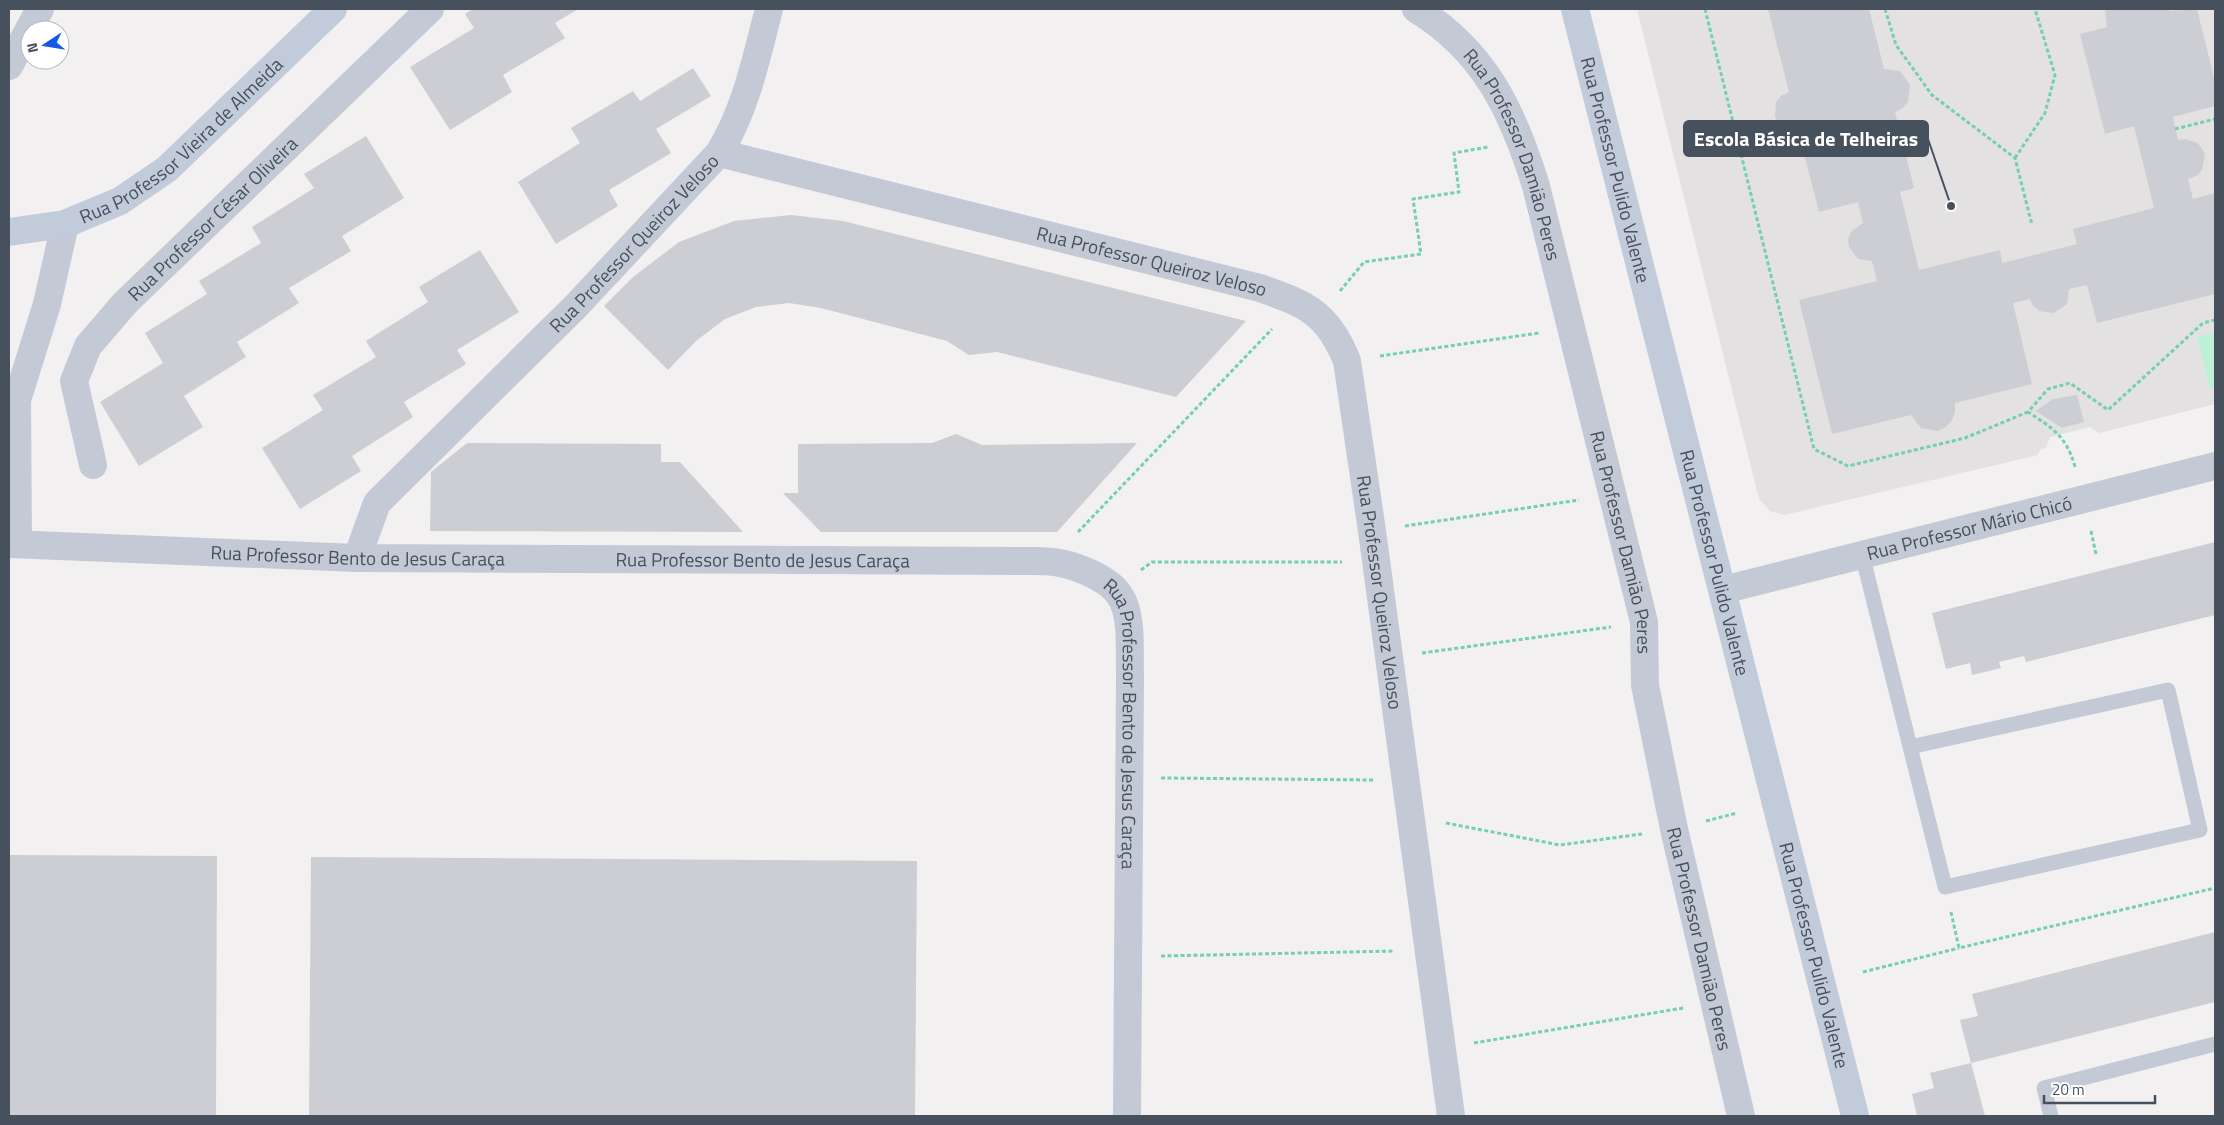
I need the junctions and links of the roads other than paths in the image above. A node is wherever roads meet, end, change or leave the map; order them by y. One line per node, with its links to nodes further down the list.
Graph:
1 (40, 9): 7 (street)
2 (333, 9): 9 (main road, Rua Professor Vieira de Almeida)
3 (430, 9): 12 (street, Rua Professor César Oliveira)
4 (769, 9): 8 (street)
5 (1416, 9): 22 (street, Rua Professor Damião Peres)
6 (1575, 9): 17 (main road, Rua Professor Pulido Valente)
7 (9, 66)
8 (719, 153): 16 (street, Rua Professor Queiroz Veloso); 21 (street, Rua Professor Queiroz Veloso)
9 (64, 224): 10 (main road, Rua Professor Vieira de Almeida); 11 (street, Rua Professor Bento de Jesus Caraça)
10 (9, 232)
11 (13, 389): 14 (street, Rua Professor Bento de Jesus Caraça)
12 (93, 465)
13 (2215, 466): 15 (street, Rua Professor Mário Chicó)
14 (13, 544): 16 (street, Rua Professor Bento de Jesus Caraça)
15 (1862, 554): 17 (street, Rua Professor Mário Chicó); 18 (lane)
16 (357, 558): 20 (street, Rua Professor Bento de Jesus Caraça)
17 (1723, 590): 23 (main road, Rua Professor Pulido Valente)
18 (1910, 747): 18 (lane)
19 (2215, 1044): 24 (lane)
20 (1127, 1116)
21 (1451, 1116)
22 (1741, 1116)
23 (1855, 1116)
24 (2051, 1116)

